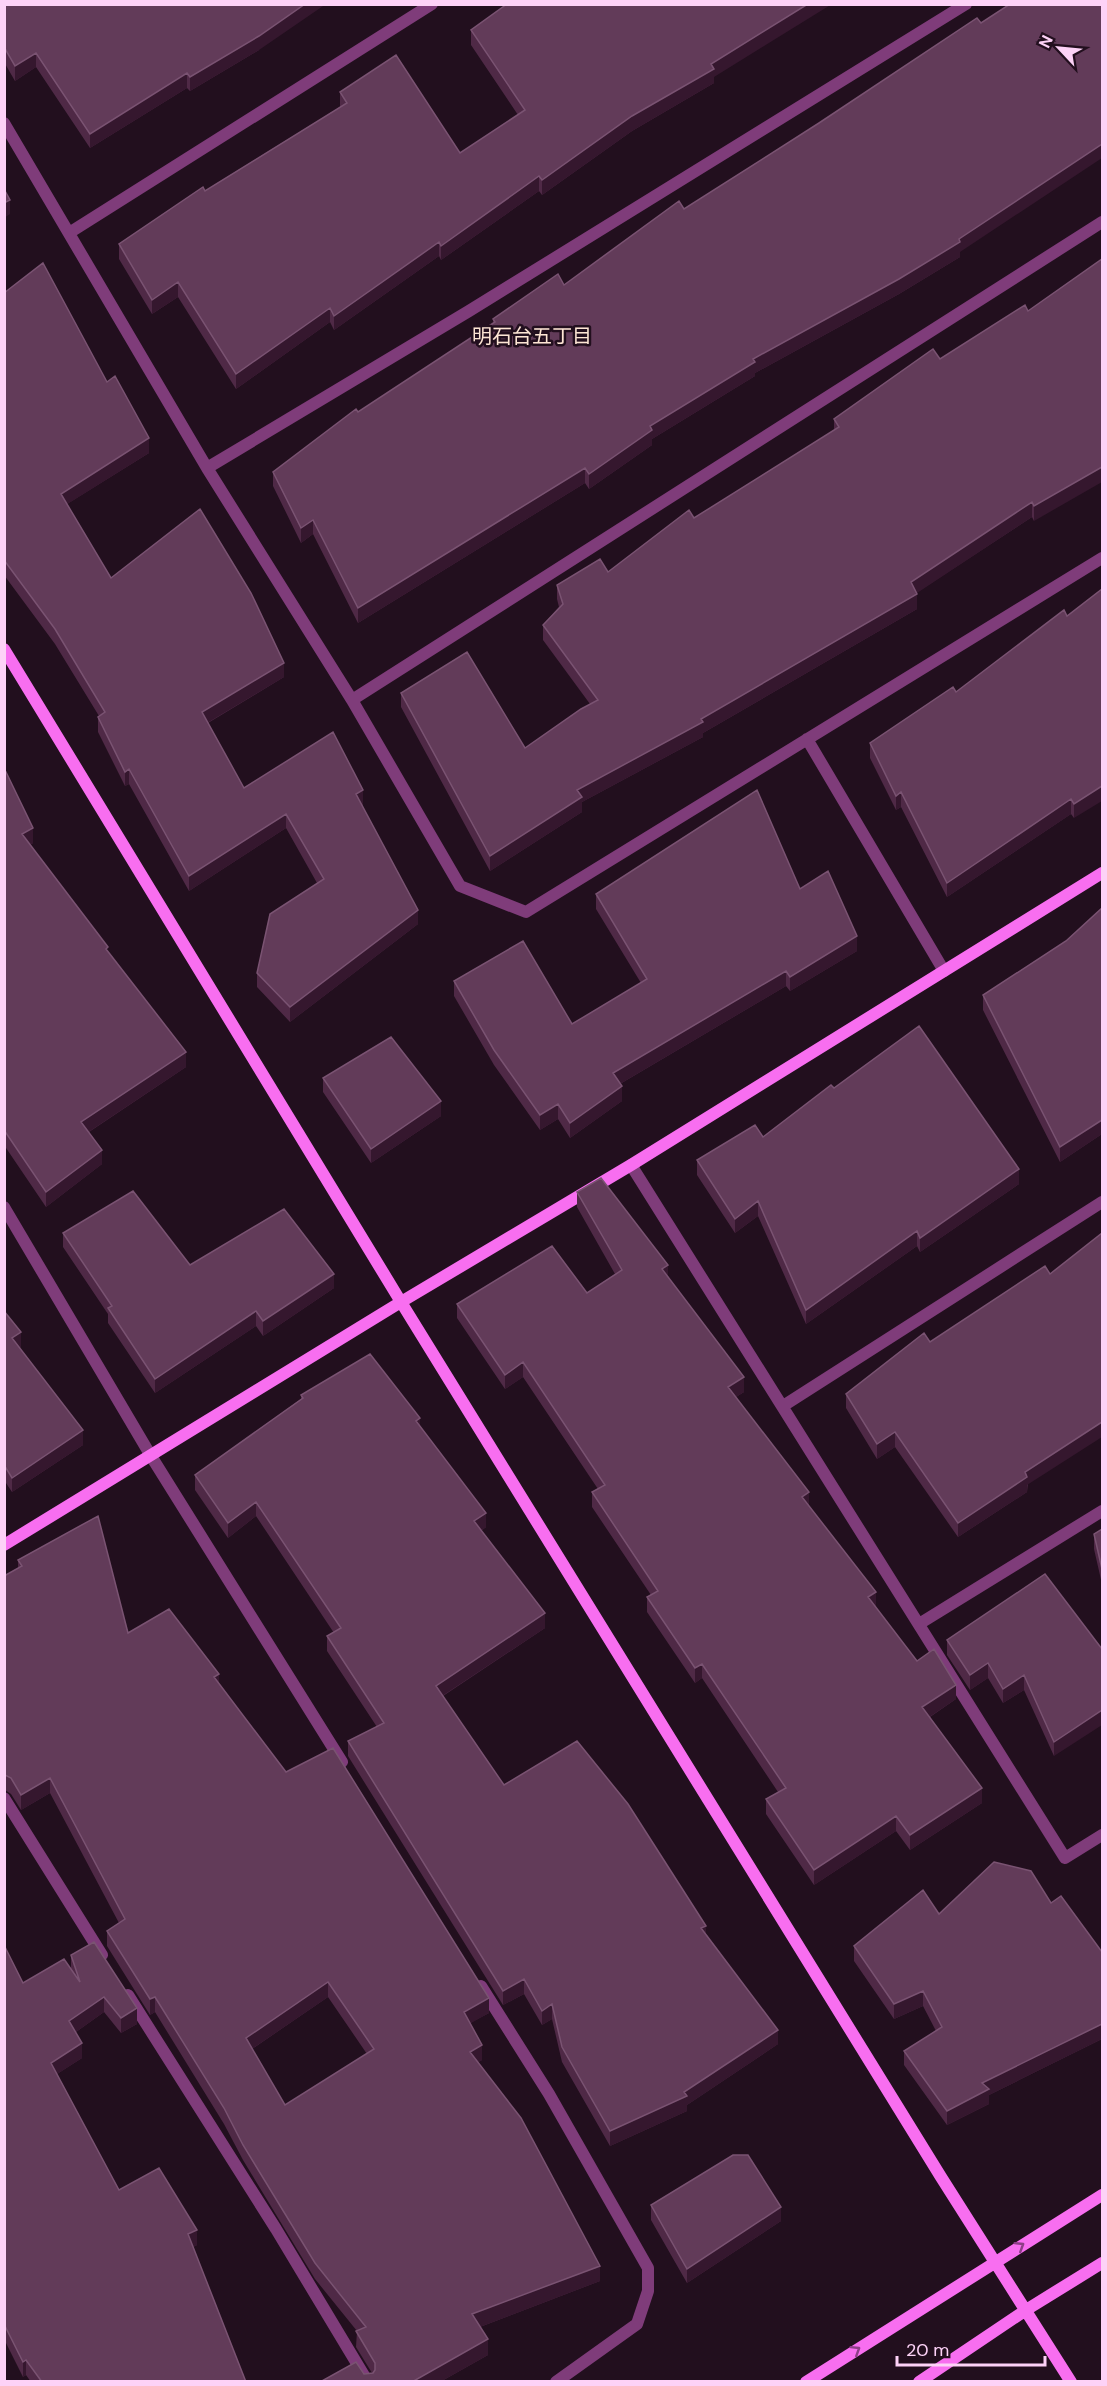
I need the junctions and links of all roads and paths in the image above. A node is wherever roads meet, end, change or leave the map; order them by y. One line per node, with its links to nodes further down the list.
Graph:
1 (432, 4): 5 (street)
2 (966, 4): 6 (street)
3 (4, 123): 5 (street)
4 (1102, 222): 9 (street)
5 (69, 233): 6 (street)
6 (207, 468): 9 (street)
7 (1102, 558): 10 (street)
8 (4, 649): 16 (street)
9 (352, 700): 10 (street)
10 (807, 739): 12 (street)
11 (1102, 873): 12 (street)
12 (944, 971): 13 (street)
13 (631, 1165): 16 (street); 17 (street)
14 (1102, 1202): 17 (street)
15 (6, 1213): 18 (street)
16 (401, 1302): 18 (street); 27 (street)
17 (783, 1406): 21 (street)
18 (151, 1456): 20 (street); 22 (street)
19 (1102, 1511): 21 (street)
20 (4, 1545)
21 (919, 1624): 24 (street)
22 (347, 1770)
23 (4, 1798): 30 (street)
24 (1102, 1835)
25 (473, 1973): 31 (street)
26 (1102, 2195): 27 (street, one-way to 26)
27 (995, 2262): 29 (street); 32 (street, one-way to 27)
28 (1102, 2263): 29 (street)
29 (1026, 2310): 33 (street); 34 (street)
30 (368, 2382)
31 (556, 2382)
32 (806, 2382)
33 (919, 2382)
34 (1071, 2382)

